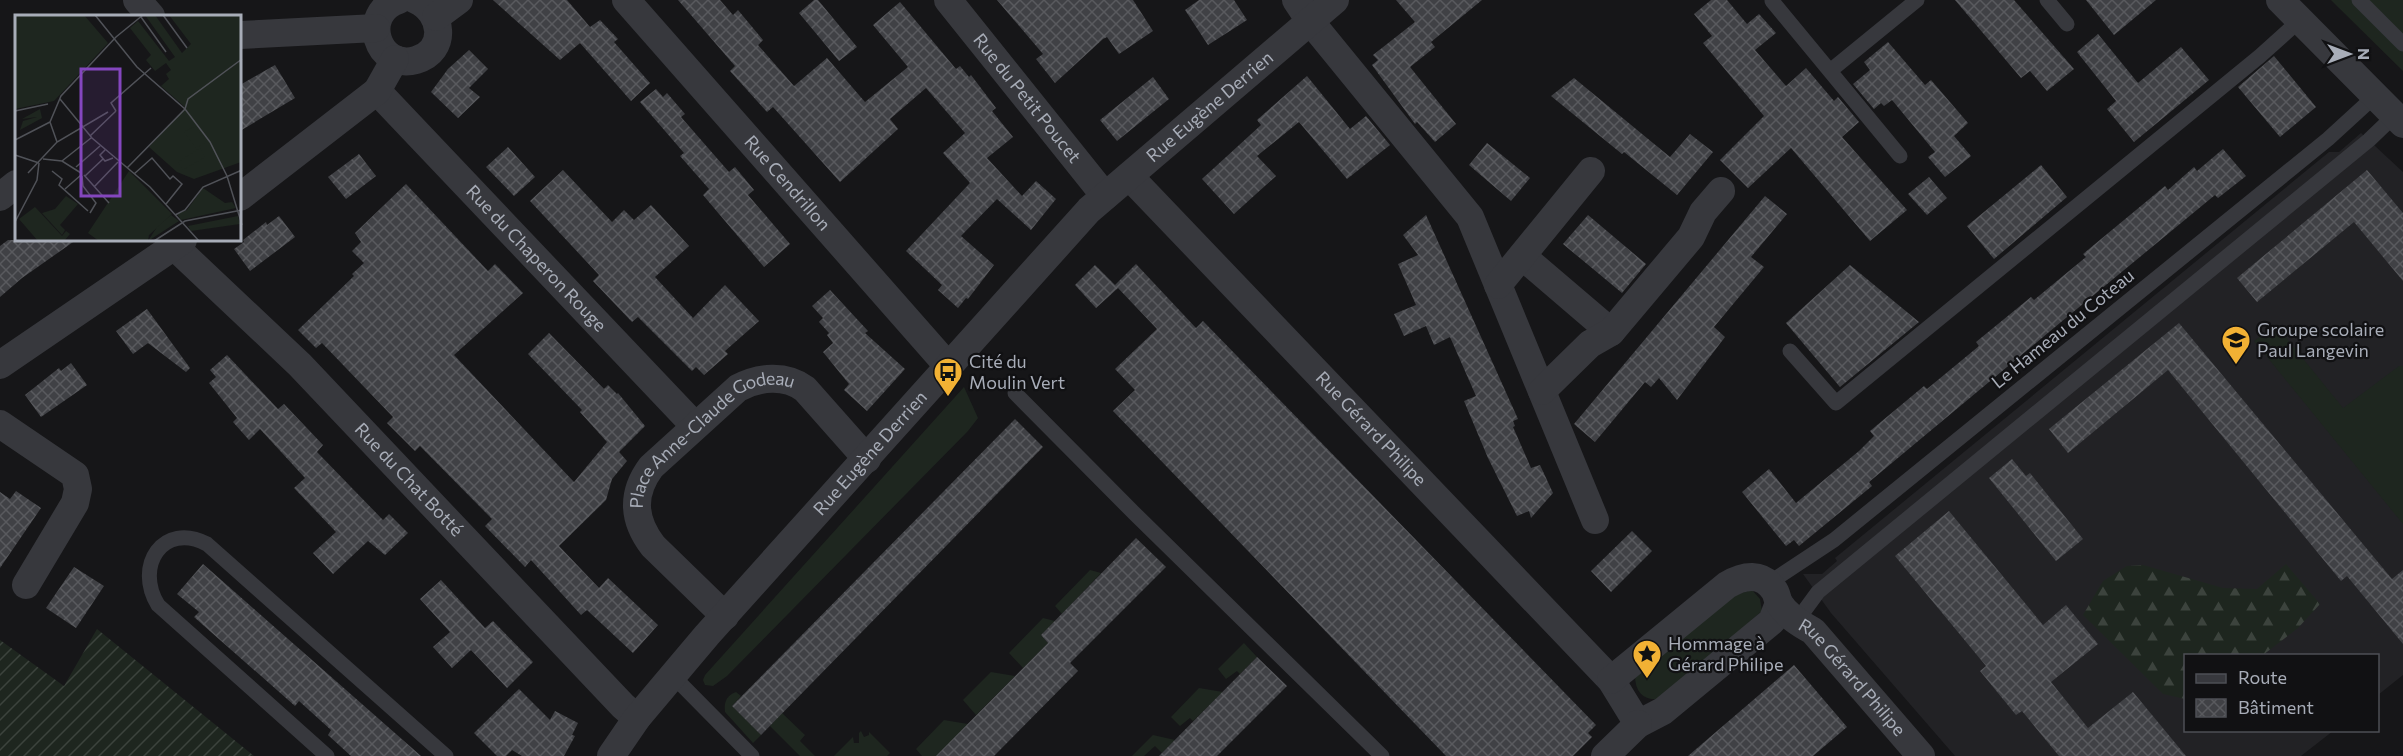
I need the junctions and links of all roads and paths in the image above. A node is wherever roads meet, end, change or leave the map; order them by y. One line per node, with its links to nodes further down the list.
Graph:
1 (137, 0): 14 (street)
2 (397, 0): 17 (street)
3 (459, 0): 12 (street)
4 (626, 0): 38 (street, Rue Cendrillon)
5 (948, 0): 30 (street, Rue du Petit Poucet)
6 (1335, 0): 13 (street, Rue Eugène Derrien)
7 (1917, 0): 21 (lane)
8 (2047, 0): 16 (lane)
9 (2280, 0): 15 (street)
10 (2359, 0): 19 (lane)
11 (1772, 1): 21 (lane)
12 (426, 9): 20 (street)
13 (1303, 11): 26 (street, Rue Eugène Derrien); 34 (street)
14 (150, 15)
15 (2300, 20): 23 (street); 36 (lane)
16 (2067, 24)
17 (376, 28): 18 (street); 20 (street)
18 (242, 35)
19 (2403, 44)
20 (394, 59): 22 (street)
21 (1830, 71): 24 (lane)
22 (377, 91): 29 (street); 42 (street, Rue du Chaperon Rouge)
23 (2391, 112): 46 (lane); 46 (lane, Le Hameau du Coteau)
24 (1900, 156)
25 (1591, 171): 33 (street)
26 (1129, 176): 30 (street, Rue Eugène Derrien); 49 (street, Rue Gérard Philipe)
27 (15, 185): 31 (street)
28 (1721, 191): 35 (street)
29 (242, 194)
30 (1105, 196): 38 (street, Rue Eugène Derrien)
31 (0, 197)
32 (179, 243): 37 (street); 50 (street, Rue du Chat Botté)
33 (1522, 256): 34 (street); 35 (street)
34 (1498, 285): 39 (street)
35 (1611, 332): 39 (street)
36 (1790, 351)
37 (0, 365)
38 (949, 367): 43 (street, Rue Eugène Derrien)
39 (1542, 391): 44 (street)
40 (1015, 393): 56 (lane)
41 (0, 424): 45 (street)
42 (695, 426): 43 (street, Place Anne-Claude Godeau); 47 (street, Place Anne-Claude Godeau)
43 (867, 459): 47 (street, Rue Eugène Derrien)
44 (1595, 520)
45 (26, 585)
46 (1781, 603): 49 (street, Rue Gérard Philipe); 51 (street, Rue Gérard Philipe); 58 (street, Rue Gérard Philipe)
47 (725, 616): 48 (street, Rue Eugène Derrien)
48 (672, 675): 50 (street, Rue Eugène Derrien); 55 (lane)
49 (1611, 681): 51 (street, Rue Gérard Philipe)
50 (637, 718): 54 (street, Rue Eugène Derrien)
51 (1638, 724): 57 (street)
52 (327, 756): 53 (lane)
53 (446, 756)
54 (611, 756)
55 (752, 756)
56 (1382, 756)
57 (1605, 756)
58 (1920, 756)

